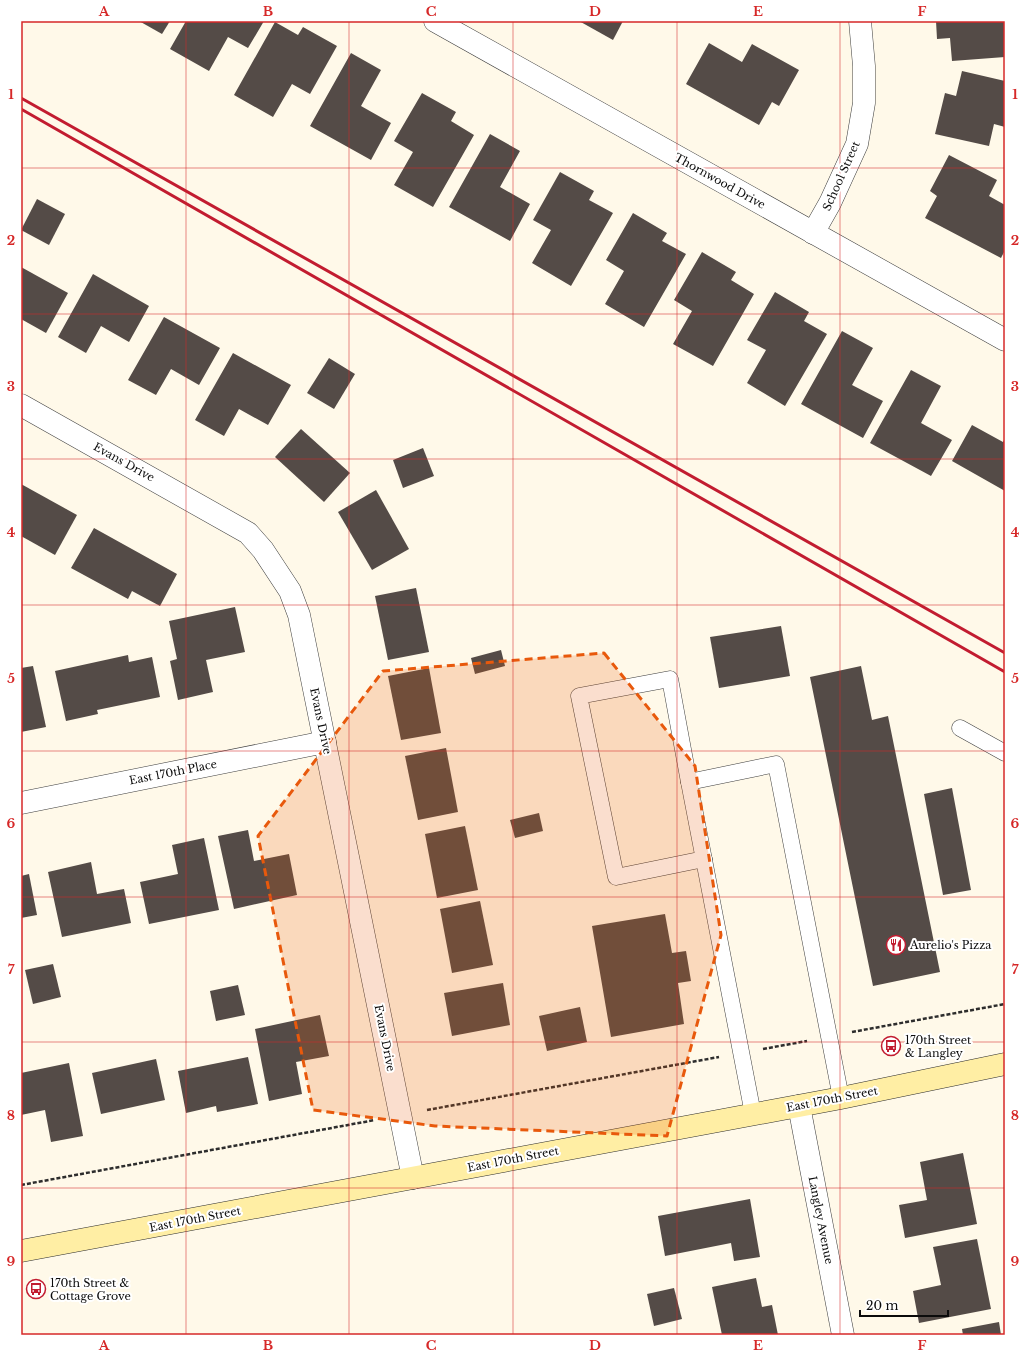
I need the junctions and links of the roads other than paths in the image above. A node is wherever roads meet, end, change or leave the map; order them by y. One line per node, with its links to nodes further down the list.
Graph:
1 (435, 21): 3 (street, Thornwood Drive)
2 (860, 21): 3 (street, School Street)
3 (813, 233): 4 (street, Thornwood Drive)
4 (1005, 340)
5 (21, 405): 7 (street, Evans Drive)
6 (960, 728): 8 (lane)
7 (325, 742): 10 (street, East 170th Place); 16 (street, Evans Drive)
8 (1005, 753)
9 (689, 782): 11 (lane); 11 (lane); 13 (lane)
10 (21, 803)
11 (704, 859): 15 (lane)
12 (1005, 1064): 13 (street, East 170th Street)
13 (841, 1098): 14 (street, East 170th Street)
14 (799, 1106): 15 (street, East 170th Street); 18 (street, Langley Avenue)
15 (753, 1114): 16 (street, East 170th Street)
16 (413, 1178): 17 (street, East 170th Street)
17 (21, 1251)
18 (843, 1335)

